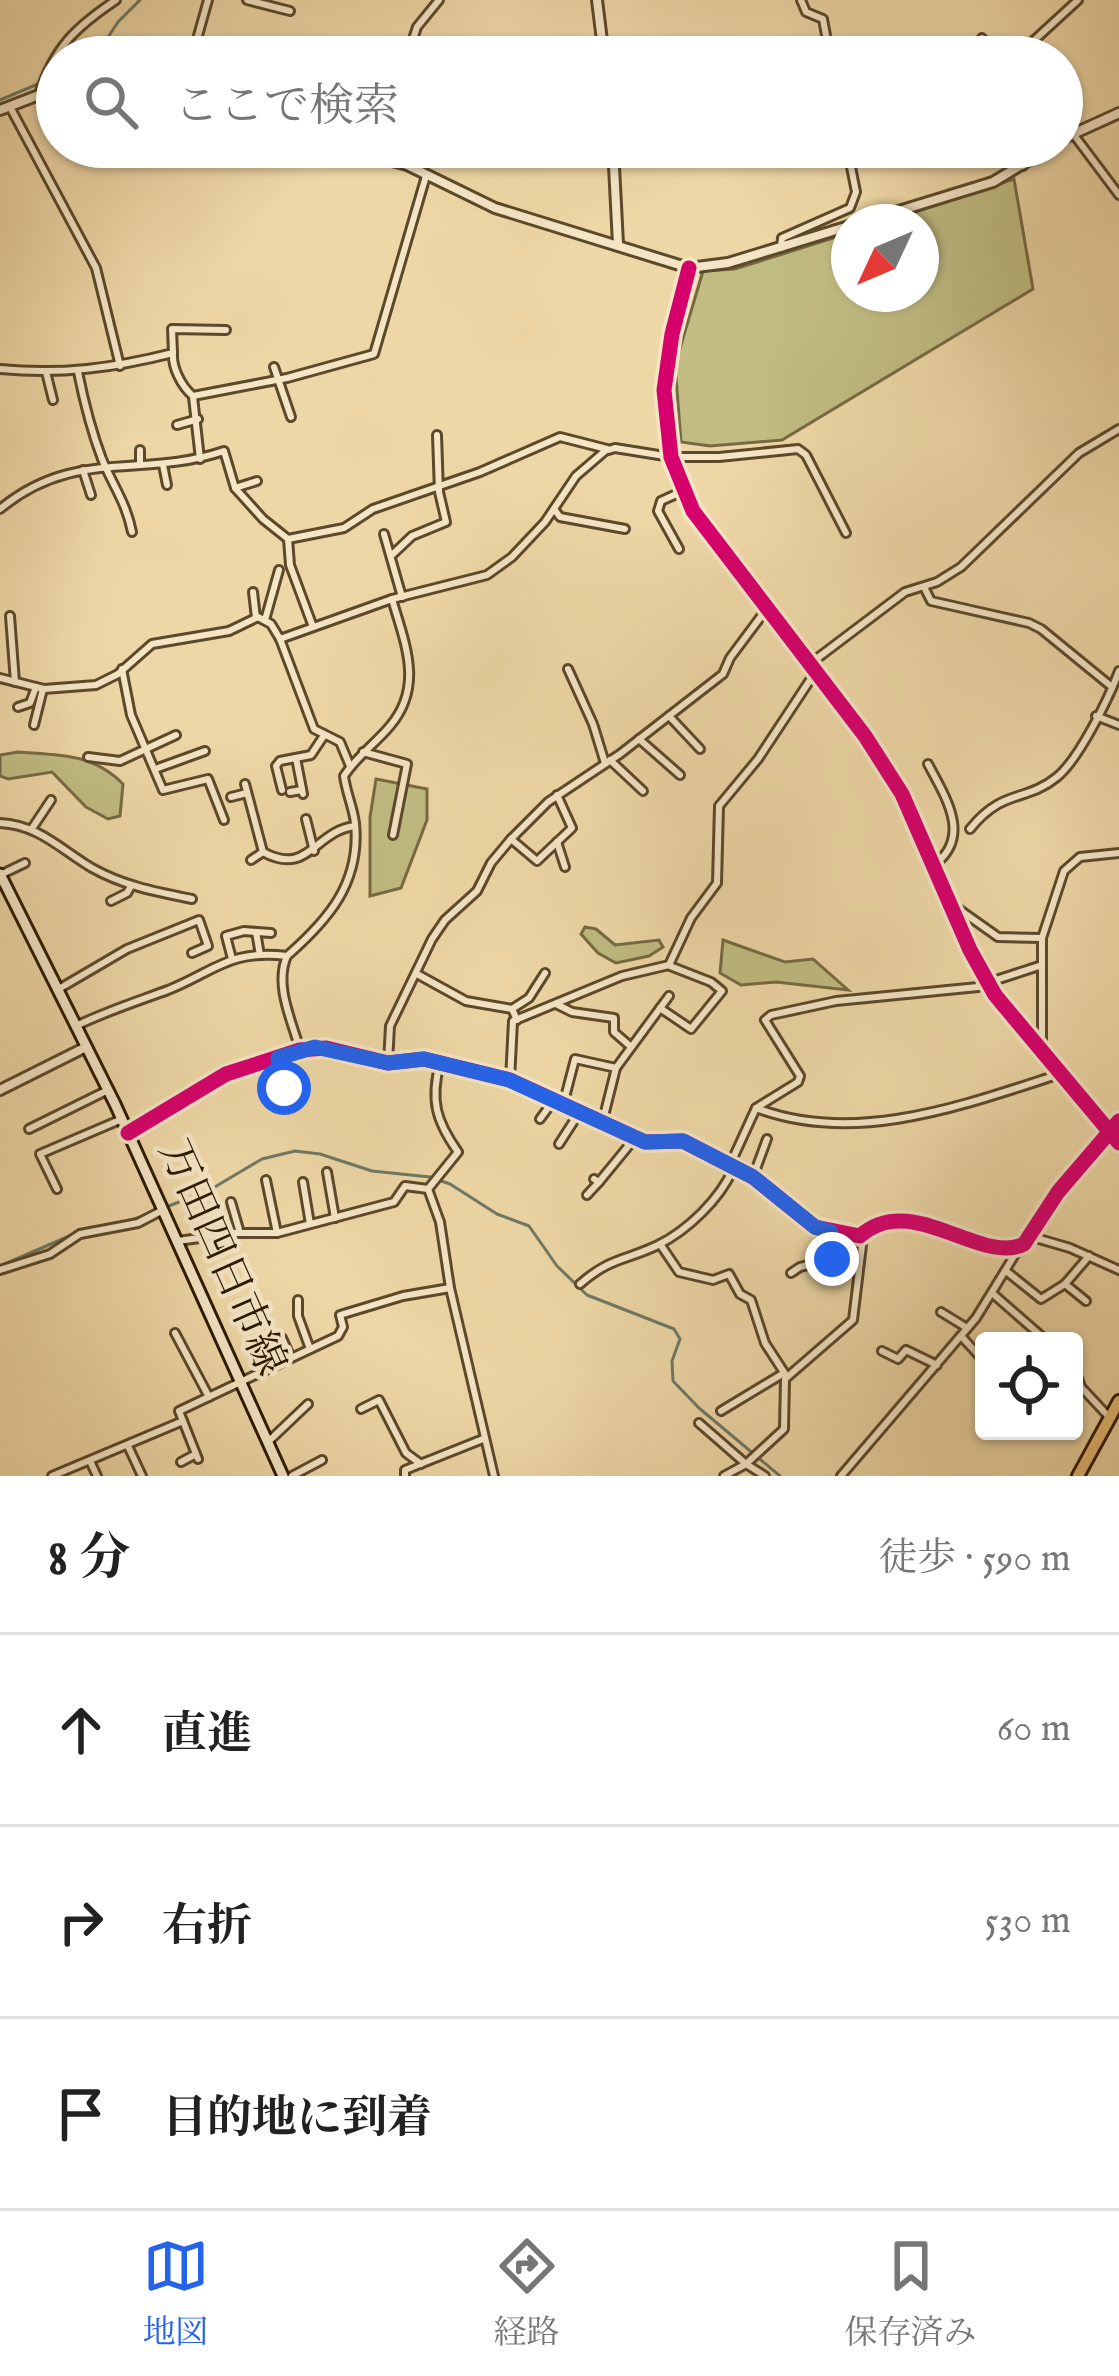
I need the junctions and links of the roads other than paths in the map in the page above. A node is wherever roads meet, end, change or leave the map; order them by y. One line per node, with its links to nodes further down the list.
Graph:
1 (116, 0): 9 (street)
2 (208, 0): 10 (street)
3 (247, 0): 8 (street)
4 (439, 0): 11 (street)
5 (597, 0): 12 (street)
6 (801, 0): 13 (street)
7 (1078, 0): 14 (street)
8 (290, 11)
9 (69, 36)
10 (198, 36)
11 (414, 36)
12 (601, 36)
13 (826, 36)
14 (1039, 36)
15 (36, 96): 16 (street)
16 (5, 109): 20 (street)
17 (1119, 113): 18 (street)
18 (1083, 128)
19 (1083, 147): 27 (street)
20 (36, 163)
21 (39, 168): 35 (street)
22 (412, 168): 26 (street)
23 (614, 168): 30 (street)
24 (851, 168): 31 (street)
25 (1020, 168): 28 (street)
26 (426, 176): 30 (street); 40 (street)
27 (1119, 195)
28 (922, 204)
29 (831, 232): 31 (street)
30 (619, 244): 32 (street)
31 (781, 248): 32 (street)
32 (689, 268): 50 (street)
33 (226, 330): 34 (street)
34 (173, 352): 35 (street); 41 (street)
35 (120, 366): 39 (street)
36 (274, 368): 40 (street)
37 (0, 369): 38 (street)
38 (46, 372): 39 (street); 42 (street)
39 (78, 372): 52 (street)
40 (278, 379): 41 (street); 43 (street)
41 (193, 396): 44 (street)
42 (53, 400)
43 (291, 417)
44 (198, 419): 45 (street); 51 (street)
45 (177, 425)
46 (1119, 429): 72 (street)
47 (436, 435): 58 (street)
48 (610, 449): 50 (street); 58 (street); 63 (street)
49 (140, 451): 53 (street)
50 (671, 457): 60 (street); 66 (street)
51 (200, 459): 54 (street); 59 (street)
52 (104, 465): 53 (street); 55 (street); 65 (street)
53 (140, 465): 54 (street)
54 (164, 465): 57 (street)
55 (83, 470): 61 (street); 62 (street)
56 (257, 482): 59 (street)
57 (167, 484)
58 (439, 485): 68 (street); 70 (street)
59 (235, 488): 68 (street)
60 (683, 491): 69 (street); 76 (street)
61 (91, 495)
62 (0, 508)
63 (554, 509): 64 (street); 74 (street)
64 (626, 529)
65 (132, 532)
66 (846, 533)
67 (384, 534): 70 (street)
68 (288, 539): 79 (street)
69 (679, 549)
70 (393, 554): 74 (street)
71 (279, 570): 78 (street)
72 (924, 587): 81 (street); 87 (street)
73 (253, 592): 78 (street)
74 (402, 597): 75 (street)
75 (392, 599): 79 (street); 100 (street)
76 (768, 607): 81 (street); 90 (street)
77 (10, 616): 86 (street)
78 (260, 619): 80 (street); 82 (street)
79 (313, 627): 80 (street)
80 (280, 639): 95 (street)
81 (814, 667): 126 (street); 140 (street)
82 (122, 669): 88 (street); 97 (street)
83 (568, 669): 103 (street)
84 (1119, 671): 87 (street)
85 (0, 678): 86 (street)
86 (15, 682): 88 (street)
87 (1112, 687): 91 (street)
88 (39, 688): 89 (street); 92 (street)
89 (18, 707)
90 (669, 716): 96 (street); 98 (street)
91 (1096, 716): 93 (street); 117 (street)
92 (34, 725)
93 (1119, 725)
94 (176, 735): 97 (street)
95 (323, 737): 102 (street); 105 (street)
96 (639, 739): 103 (street); 107 (street)
97 (146, 749): 101 (street); 106 (street)
98 (700, 749)
99 (205, 751): 106 (street)
100 (363, 752): 105 (street); 118 (street)
101 (88, 757)
102 (296, 758): 102 (street)
103 (608, 762): 108 (street); 109 (street)
104 (928, 764): 126 (street)
105 (350, 766): 115 (street)
106 (157, 768): 113 (street)
107 (680, 775)
108 (644, 791)
109 (557, 795): 119 (street); 120 (street)
110 (231, 797): 122 (street)
111 (51, 800): 116 (street)
112 (306, 819): 121 (street)
113 (224, 820)
114 (0, 823): 116 (street)
115 (355, 826): 121 (street); 138 (street)
116 (32, 827): 129 (street)
117 (970, 829)
118 (393, 835)
119 (511, 839): 120 (street); 143 (street)
120 (557, 842): 127 (street)
121 (314, 850): 122 (street)
122 (263, 852): 124 (street)
123 (1119, 853): 135 (street)
124 (251, 860)
125 (25, 863): 128 (street)
126 (934, 865): 132 (street)
127 (565, 868)
128 (0, 875): 146 (main road, 万田四日市線)
129 (131, 886): 130 (street); 131 (street)
130 (192, 899)
131 (111, 901)
132 (950, 903): 135 (street); 156 (street)
133 (256, 932): 134 (street); 137 (street); 139 (street)
134 (271, 933)
135 (1042, 938): 141 (street)
136 (192, 952): 146 (street)
137 (260, 955): 138 (street); 139 (street)
138 (287, 956): 155 (street)
139 (232, 959): 152 (street)
140 (669, 965): 148 (street); 149 (street)
141 (1040, 966): 144 (street); 156 (street)
142 (545, 973): 150 (street)
143 (417, 974): 150 (street); 158 (street)
144 (996, 980)
145 (978, 987): 168 (street)
146 (57, 990): 152 (main road, 万田四日市線)
147 (670, 996): 149 (street)
148 (556, 1004): 151 (street); 153 (street)
149 (660, 1007): 153 (street)
150 (512, 1009): 151 (street)
151 (517, 1020): 162 (street)
152 (75, 1027): 154 (main road, 万田四日市線)
153 (630, 1046): 160 (street)
154 (86, 1047): 164 (street); 165 (main road, 万田四日市線)
155 (300, 1050): 157 (street); 158 (street)
156 (1042, 1053): 161 (street)
157 (278, 1058): 163 (street); 175 (street)
158 (388, 1063): 159 (street)
159 (440, 1063): 162 (street); 187 (street)
160 (616, 1068): 167 (street); 173 (street)
161 (1060, 1074): 168 (street); 176 (street)
162 (509, 1080): 166 (street)
163 (284, 1088)
164 (0, 1090)
165 (108, 1090): 170 (main road, 万田四日市線); 174 (street)
166 (554, 1100): 167 (street); 171 (street)
167 (563, 1105): 169 (street)
168 (756, 1108): 181 (street)
169 (579, 1112): 173 (street); 180 (street)
170 (122, 1119): 175 (main road, 万田四日市線); 186 (street)
171 (540, 1119)
172 (1119, 1121): 176 (street)
173 (602, 1124): 177 (street)
174 (28, 1129)
175 (128, 1132): 190 (main road, 万田四日市線)
176 (1110, 1133): 179 (street); 197 (street)
177 (635, 1138): 181 (street); 188 (street)
178 (767, 1139): 183 (street)
179 (1119, 1143)
180 (559, 1144)
181 (731, 1168): 183 (street); 199 (street)
182 (327, 1172): 191 (street)
183 (753, 1177): 194 (street)
184 (266, 1180): 195 (street)
185 (303, 1182): 192 (street)
186 (57, 1189)
187 (428, 1189): 191 (street); 208 (street)
188 (587, 1195)
189 (231, 1202): 193 (street)
190 (163, 1210): 198 (main road, 万田四日市線); 202 (street)
191 (334, 1218): 192 (street)
192 (310, 1224): 195 (street)
193 (240, 1232): 195 (street); 198 (street)
194 (831, 1232): 196 (street); 205 (street)
195 (277, 1233)
196 (863, 1233): 200 (street); 223 (street)
197 (1029, 1236): 200 (street); 201 (street)
198 (178, 1241): 224 (main road, 万田四日市線)
199 (661, 1244): 207 (street); 223 (street)
200 (1020, 1247): 203 (street)
201 (1089, 1256): 204 (street); 206 (street)
202 (0, 1270)
203 (1005, 1270): 206 (street); 209 (street)
204 (1119, 1270)
205 (791, 1273)
206 (1065, 1284): 211 (street)
207 (580, 1285)
208 (450, 1288): 218 (street); 234 (street)
209 (992, 1293): 213 (street); 214 (street)
210 (298, 1300): 218 (street)
211 (1086, 1301)
212 (940, 1312): 213 (street)
213 (967, 1328): 216 (street)
214 (1037, 1332)
215 (175, 1333): 226 (street)
216 (961, 1336): 220 (street); 222 (street)
217 (282, 1338): 221 (street)
218 (310, 1349): 221 (street)
219 (882, 1351): 222 (street)
220 (975, 1351)
221 (291, 1358): 224 (street)
222 (937, 1365): 250 (street)
223 (785, 1375): 230 (street); 241 (street)
224 (242, 1382): 226 (street); 235 (main road, 万田四日市線)
225 (1083, 1389): 231 (street)
226 (209, 1397): 232 (street)
227 (1119, 1401): 231 (highway)
228 (308, 1404): 235 (street)
229 (361, 1408): 240 (street)
230 (721, 1411)
231 (1109, 1417): 251 (highway)
232 (182, 1420): 236 (street); 239 (street)
233 (699, 1423): 241 (street)
234 (483, 1439): 240 (street); 247 (street)
235 (269, 1441): 245 (main road, 万田四日市線)
236 (128, 1446): 238 (street); 244 (street)
237 (322, 1460): 245 (street)
238 (90, 1461): 242 (street); 243 (street)
239 (181, 1462)
240 (421, 1464): 246 (street)
241 (746, 1464): 248 (street); 249 (street)
242 (52, 1476)
243 (98, 1476)
244 (142, 1476)
245 (287, 1476)
246 (405, 1476)
247 (494, 1476)
248 (724, 1476)
249 (765, 1476)
250 (841, 1476)
251 (1078, 1476)

